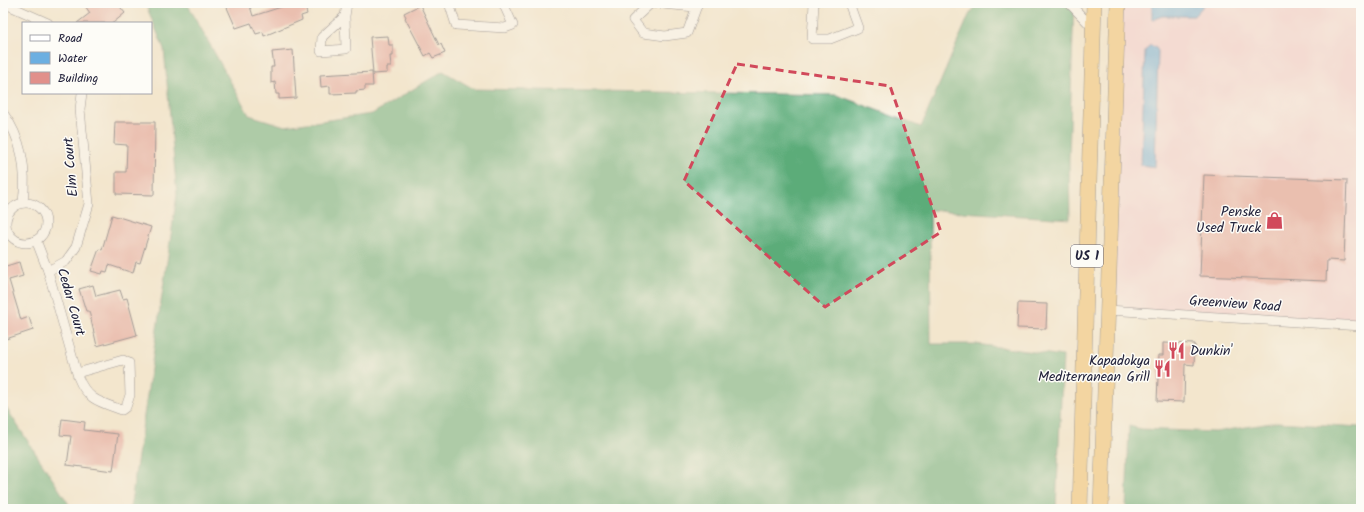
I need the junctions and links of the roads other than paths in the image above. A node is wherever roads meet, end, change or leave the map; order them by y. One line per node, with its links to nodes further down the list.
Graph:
1 (3, 3): 12 (street)
2 (347, 3): 11 (street)
3 (449, 3): 4 (street)
4 (503, 3)
5 (814, 3): 6 (street)
6 (849, 3)
7 (1069, 3): 13 (street)
8 (1094, 3): 13 (highway, US 1)
9 (1118, 3): 19 (highway, US 1)
10 (696, 5): 10 (street)
11 (345, 16)
12 (46, 22)
13 (1093, 29): 22 (highway, US 1)
14 (82, 94): 18 (street, Elm Court)
15 (3, 113): 16 (street)
16 (23, 203): 17 (street); 17 (street)
17 (36, 240): 18 (street, Cedar Court)
18 (48, 271): 21 (street, Cedar Court)
19 (1108, 310): 20 (street, Greenview Road); 23 (highway, US 1)
20 (1361, 326)
21 (77, 373): 21 (street, Cedar Court)
22 (1080, 509)
23 (1101, 509)

